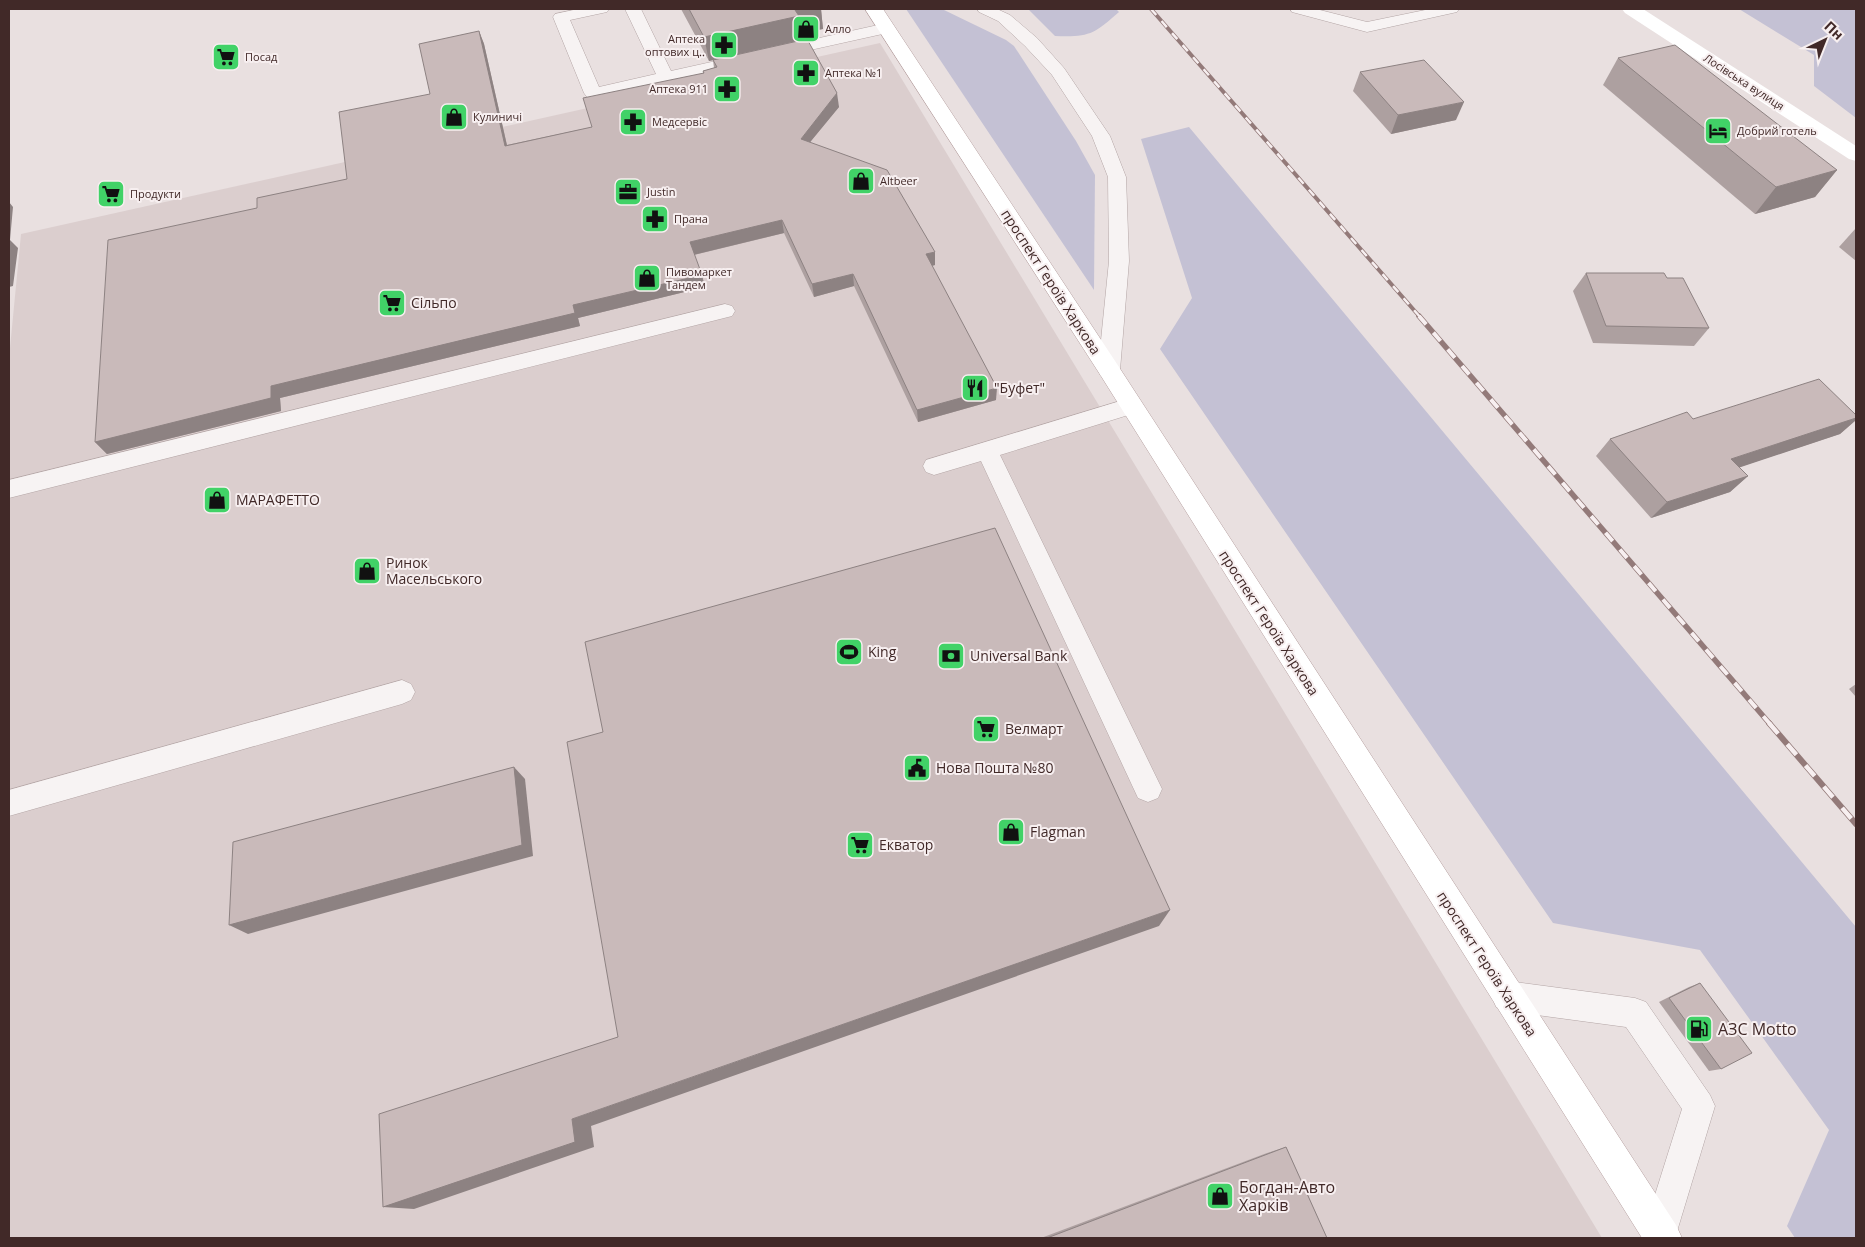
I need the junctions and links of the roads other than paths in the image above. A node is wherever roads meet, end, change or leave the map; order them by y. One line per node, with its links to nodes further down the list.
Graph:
1 (601, 9): 9 (lane)
2 (633, 9): 9 (lane)
3 (874, 9): 8 (main road, проспект Героїв Харкова)
4 (985, 9): 12 (lane)
5 (1298, 9): 6 (lane)
6 (1450, 9)
7 (1631, 9): 10 (main road, Лосівська вулиця)
8 (887, 28): 9 (lane); 12 (main road, проспект Героїв Харкова)
9 (666, 78)
10 (1856, 156)
11 (725, 311): 16 (lane)
12 (1109, 370): 13 (main road, проспект Героїв Харкова)
13 (1130, 406): 14 (lane); 20 (main road, проспект Героїв Харкова)
14 (987, 451): 15 (lane); 18 (lane)
15 (934, 466)
16 (9, 489)
17 (402, 692): 19 (lane)
18 (1148, 789)
19 (9, 803)
20 (1507, 996): 21 (main road, проспект Героїв Харкова); 21 (lane)
21 (1661, 1236)

